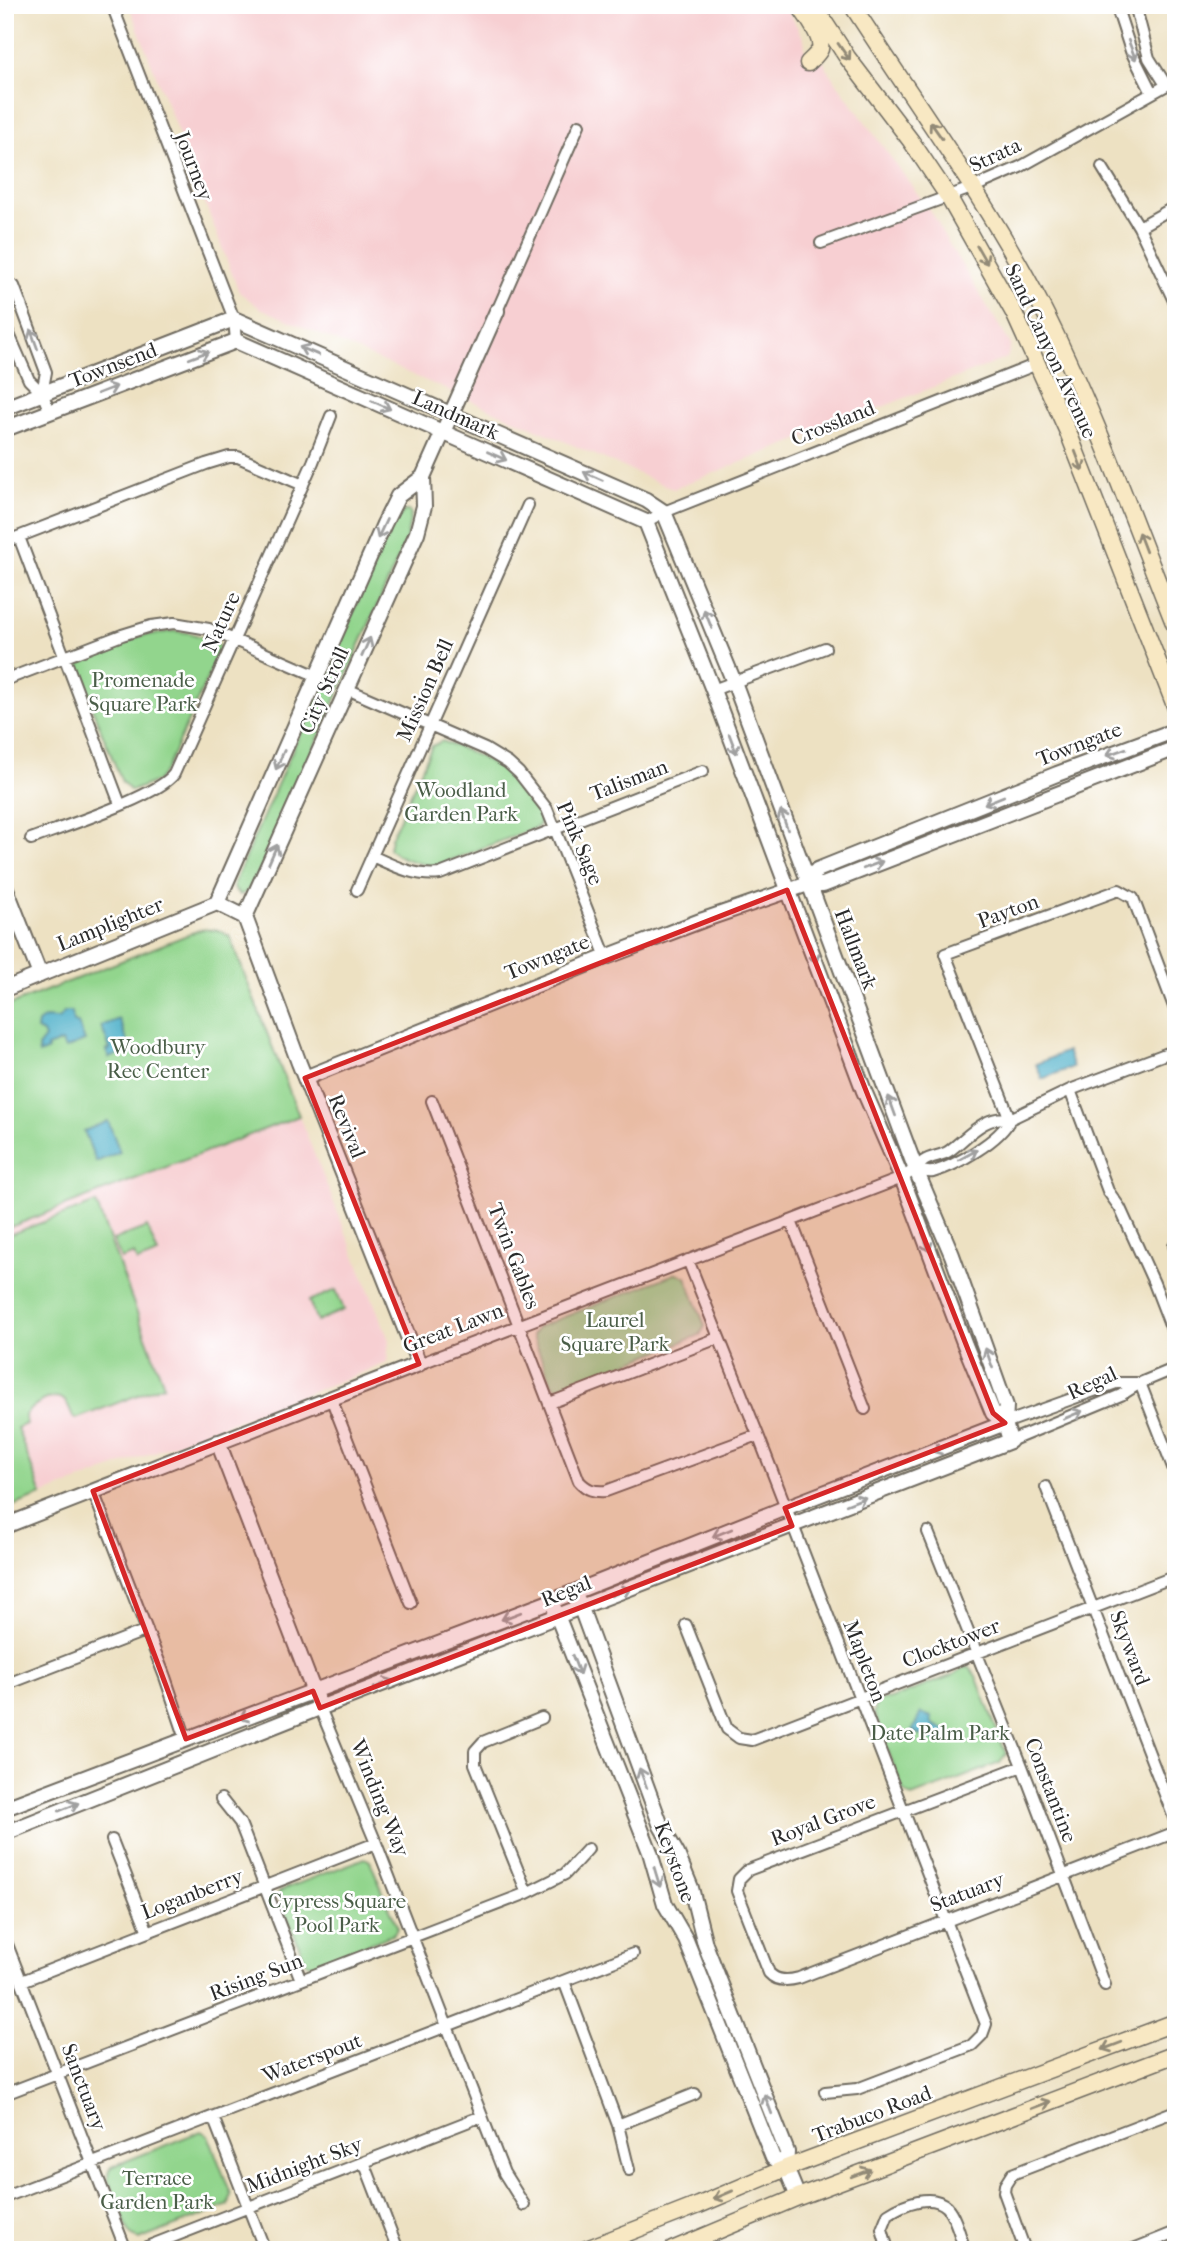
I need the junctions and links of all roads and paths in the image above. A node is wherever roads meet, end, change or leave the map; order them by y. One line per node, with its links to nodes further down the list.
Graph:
1 (112, 5): 20 (street, Journey)
2 (799, 5): 7 (main road)
3 (813, 5): 13 (main road, Sand Canyon Avenue, one-way to 13)
4 (852, 5): 12 (main road, Sand Canyon Avenue, one-way to 4)
5 (1116, 5): 9 (street, one-way to 9)
6 (1135, 5): 8 (street)
7 (808, 63)
8 (1171, 83): 9 (street, Strata)
9 (1152, 93): 12 (street, Strata)
10 (579, 125): 19 (street, City Stroll)
11 (1102, 167): 15 (street)
12 (974, 187): 13 (street, Strata); 38 (main road, Sand Canyon Avenue, one-way to 12)
13 (948, 196): 16 (street, Strata); 23 (main road, Sand Canyon Avenue, one-way to 23)
14 (1176, 206): 15 (street)
15 (1139, 227): 18 (street)
16 (821, 243)
17 (14, 286): 24 (street, one-way to 17)
18 (1176, 305)
19 (496, 311): 27 (street, City Stroll)
20 (234, 319): 22 (street, Journey); 24 (street, Townsend); 27 (street, Landmark, one-way to 20)
21 (5, 325): 24 (street)
22 (236, 341): 26 (street, Townsend, one-way to 22); 30 (street, Landmark, one-way to 30)
23 (1037, 364): 34 (street, Crossland); 47 (main road, Sand Canyon Avenue, one-way to 47)
24 (42, 393): 25 (street, Townsend); 26 (street)
25 (5, 408)
26 (50, 412): 29 (street, Townsend)
27 (452, 413): 30 (street, City Stroll); 34 (street, Landmark, one-way to 27)
28 (331, 416): 32 (street, Nature)
29 (5, 429)
30 (443, 432): 31 (street, City Stroll); 35 (street, Landmark, one-way to 35)
31 (423, 477): 42 (street, City Stroll, one-way to 42); 45 (street, City Stroll, one-way to 31)
32 (303, 485): 36 (street); 39 (street, Nature)
33 (528, 505): 48 (street, Mission Bell)
34 (664, 512): 35 (street, Crossland); 44 (street, Hallmark, one-way to 34)
35 (648, 528): 46 (street, Hallmark)
36 (19, 537): 37 (street); 41 (street)
37 (5, 542)
38 (1176, 628)
39 (234, 640): 41 (street); 42 (street); 52 (street, Nature)
40 (825, 648): 44 (street)
41 (65, 656): 43 (street); 52 (street)
42 (317, 676): 60 (street, City Stroll, one-way to 60)
43 (5, 680)
44 (733, 682): 46 (street); 56 (street, Hallmark, one-way to 44)
45 (347, 689): 48 (street, Pink Sage); 61 (street, City Stroll, one-way to 45)
46 (713, 690): 59 (street, Hallmark, one-way to 59)
47 (1176, 708)
48 (430, 725): 53 (street, Pink Sage); 55 (street, Mission Bell)
49 (1176, 730): 56 (street, Towngate, one-way to 56)
50 (1176, 748): 56 (street, Towngate, one-way to 50)
51 (703, 771): 53 (street, Talisman)
52 (120, 804): 54 (street, Nature)
53 (556, 829): 55 (street, Talisman); 62 (street, Pink Sage)
54 (31, 839)
55 (372, 856): 58 (street, Mission Bell)
56 (808, 884): 59 (street, Towngate); 71 (street, Hallmark, one-way to 56)
57 (5, 886): 63 (street)
58 (357, 890)
59 (787, 890): 62 (street, Towngate); 72 (street, Hallmark, one-way to 72)
60 (224, 906): 61 (street); 63 (street, Lamplighter)
61 (245, 917): 67 (street, Revival)
62 (606, 957): 67 (street, Towngate)
63 (40, 975): 64 (street, Lamplighter)
64 (5, 989)
65 (1176, 1012): 70 (street, Payton)
66 (1176, 1050): 68 (street)
67 (305, 1078): 78 (street, Revival)
68 (1070, 1090): 70 (street); 77 (street)
69 (432, 1101): 75 (street, Twin Gables)
70 (1010, 1119): 71 (street); 71 (street, one-way to 70)
71 (916, 1170): 72 (street, Great Lawn); 84 (street, Hallmark, one-way to 71)
72 (902, 1178): 73 (street, Great Lawn); 84 (street, Hallmark, one-way to 84)
73 (791, 1221): 74 (street, Great Lawn); 83 (street)
74 (688, 1260): 75 (street, Great Lawn); 76 (street, Mapleton)
75 (520, 1324): 78 (street, Great Lawn); 82 (street, Twin Gables)
76 (718, 1338): 82 (street); 85 (street, Mapleton)
77 (1176, 1340)
78 (419, 1364): 81 (street, Great Lawn)
79 (1176, 1368): 80 (street, Regal)
80 (1140, 1383): 84 (street, Regal); 86 (street, Regal, one-way to 80); 88 (street)
81 (331, 1398): 87 (street, Great Lawn); 98 (street)
82 (550, 1403): 85 (street, Twin Gables)
83 (865, 1409)
84 (1005, 1423): 86 (street, Hallmark); 91 (street, Regal, one-way to 91)
85 (758, 1435): 91 (street, Mapleton)
86 (1010, 1441): 93 (street, Regal, one-way to 86)
87 (218, 1442): 90 (street, Great Lawn); 106 (street, Winding Way)
88 (1176, 1475)
89 (1046, 1487): 100 (street, Skyward)
90 (93, 1491): 92 (street, Great Lawn); 103 (street)
91 (785, 1508): 93 (street, Mapleton); 96 (street, Regal, one-way to 96)
92 (5, 1525)
93 (792, 1526): 99 (street, Regal, one-way to 93); 107 (street, Mapleton)
94 (928, 1532): 104 (street, Constantine)
95 (1176, 1576): 100 (street, Clocktower)
96 (575, 1592): 97 (street, Regal); 99 (street, Keystone)
97 (552, 1601): 101 (street, Keystone); 106 (street, Regal, one-way to 106)
98 (411, 1604)
99 (581, 1608): 101 (street, Regal); 147 (street, Keystone, one-way to 99)
100 (1094, 1609): 104 (street, Clocktower); 115 (street, Skyward)
101 (558, 1617): 108 (street, Regal, one-way to 101); 147 (street, Keystone, one-way to 147)
102 (686, 1625): 107 (street, Clocktower)
103 (147, 1630): 105 (street); 110 (street)
104 (977, 1654): 107 (street, Clocktower); 111 (street, Constantine)
105 (5, 1685)
106 (313, 1691): 108 (street, Winding Way); 110 (street, Regal, one-way to 110)
107 (860, 1699): 114 (street, Mapleton)
108 (320, 1708): 117 (street, Regal, one-way to 108); 119 (street, Winding Way)
109 (542, 1718): 123 (street)
110 (186, 1739): 113 (street, Regal)
111 (1022, 1766): 114 (street, Royal Grove); 121 (street, Constantine)
112 (221, 1799): 122 (street)
113 (5, 1808)
114 (903, 1810): 124 (street, Mapleton); 129 (street, Royal Grove)
115 (1176, 1823)
116 (1176, 1832): 121 (street, Statuary)
117 (5, 1833)
118 (112, 1840): 125 (street)
119 (376, 1843): 122 (street, Loganberry); 126 (street, Winding Way)
120 (588, 1849): 123 (street, Rising Sun)
121 (1063, 1877): 124 (street, Statuary); 133 (street, Constantine)
122 (264, 1887): 125 (street, Loganberry); 130 (street)
123 (527, 1893): 126 (street, Rising Sun)
124 (946, 1921): 129 (street, Statuary); 138 (street, Mapleton)
125 (148, 1932): 131 (street, Loganberry)
126 (413, 1937): 130 (street, Rising Sun); 135 (street, Winding Way)
127 (5, 1939): 131 (street, Sanctuary)
128 (633, 1954): 132 (street, Waterspout)
129 (772, 1976)
130 (302, 1980): 137 (street, Rising Sun)
131 (22, 1981): 137 (street, Sanctuary)
132 (564, 1981): 135 (street, Waterspout); 144 (street)
133 (1105, 1985)
134 (1176, 2022): 147 (main road, Trabuco Road, one-way to 147)
135 (447, 2026): 142 (street, Winding Way); 143 (street, Waterspout)
136 (1176, 2054): 150 (main road, one-way to 136)
137 (58, 2074): 139 (street, Rising Sun); 146 (street, Sanctuary)
138 (825, 2092)
139 (5, 2094)
140 (695, 2094): 144 (street)
141 (1173, 2112): 162 (street)
142 (482, 2116): 145 (street, Midnight Sky); 151 (street, Winding Way)
143 (213, 2117): 146 (street, Waterspout); 152 (street)
144 (618, 2124): 148 (street)
145 (364, 2162): 152 (street, Midnight Sky); 157 (street)
146 (93, 2164): 149 (street, Waterspout); 154 (street, Sanctuary)
147 (786, 2168): 150 (street, Keystone); 158 (main road, Trabuco Road, one-way to 158)
148 (629, 2170)
149 (5, 2197)
150 (798, 2197): 159 (main road)
151 (524, 2205)
152 (248, 2207): 155 (street, Midnight Sky); 156 (street)
153 (1176, 2232): 163 (street)
154 (126, 2250)
155 (139, 2250)
156 (265, 2250)
157 (398, 2250)
158 (584, 2250)
159 (672, 2250)
160 (888, 2250): 161 (street)
161 (965, 2250)
162 (1025, 2250)
163 (1131, 2250)

